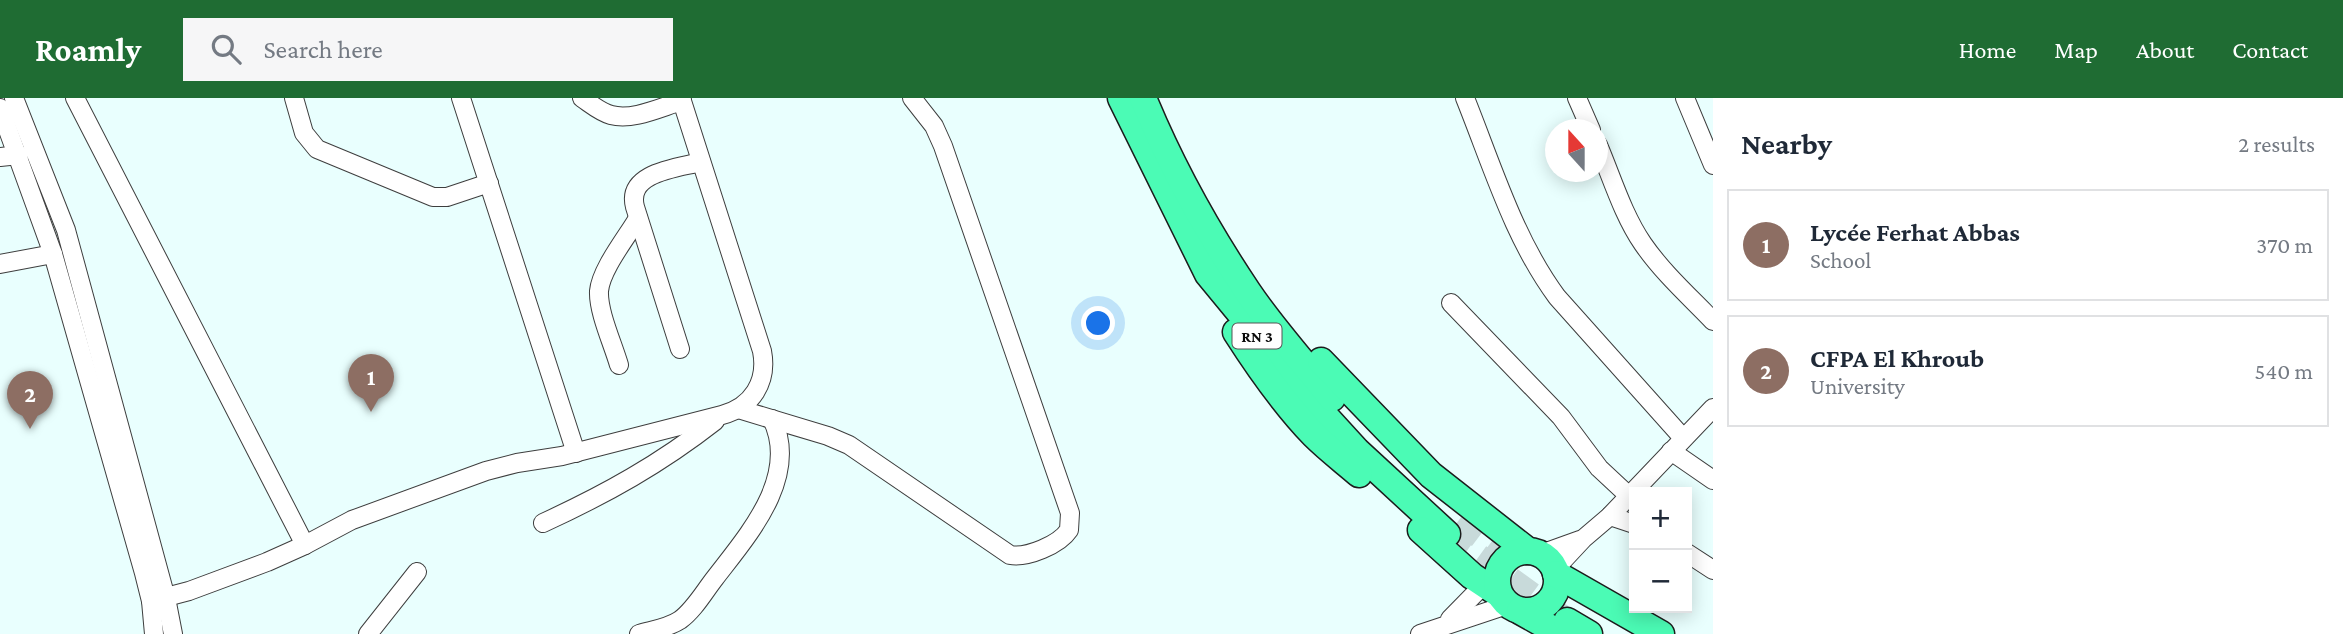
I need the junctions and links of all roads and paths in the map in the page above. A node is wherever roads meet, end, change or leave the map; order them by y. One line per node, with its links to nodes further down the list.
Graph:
1 (15, 98): 48 (street)
2 (75, 98): 42 (street)
3 (293, 98): 21 (street)
4 (461, 98): 21 (street)
5 (582, 98): 13 (street)
6 (912, 98): 32 (street)
7 (1121, 98): 25 (highway, RN 3)
8 (1143, 98): 25 (highway, RN 3)
9 (1465, 98): 33 (street)
10 (1577, 98): 15 (street)
11 (1685, 98): 19 (street)
12 (681, 100): 13 (street); 18 (street)
13 (601, 105)
14 (0, 108): 16 (street)
15 (1586, 119)
16 (19, 155): 17 (street); 23 (street)
17 (0, 157)
18 (701, 162): 22 (street); 31 (street)
19 (1713, 165)
20 (1608, 169): 27 (street)
21 (489, 183): 34 (street)
22 (638, 218): 28 (street); 29 (street)
23 (53, 254): 24 (street); 48 (street)
24 (0, 264)
25 (1217, 268): 41 (highway, RN 3); 44 (highway); 47 (highway)
26 (1451, 303): 37 (street)
27 (1713, 321)
28 (680, 349)
29 (619, 365)
30 (1713, 408): 33 (street)
31 (730, 412): 32 (street); 34 (street); 40 (street)
32 (772, 419): 54 (street)
33 (1677, 445): 35 (street); 36 (street)
34 (576, 453): 42 (street)
35 (1713, 480)
36 (1637, 487)
37 (1629, 496): 38 (street)
38 (1610, 516): 39 (street); 44 (street)
39 (1629, 522)
40 (544, 523)
41 (1453, 527)
42 (305, 545): 48 (street)
43 (1692, 556): 45 (street)
44 (1545, 562): 47 (highway); 47 (highway); 57 (highway)
45 (1713, 570)
46 (417, 572): 53 (street)
47 (1502, 593): 49 (highway); 50 (street); 50 (street)
48 (159, 599): 51 (street); 52 (street)
49 (1573, 624): 56 (highway)
50 (1442, 626): 55 (street)
51 (155, 634)
52 (173, 634)
53 (368, 634)
54 (639, 634)
55 (1420, 634)
56 (1627, 634)
57 (1661, 634)

